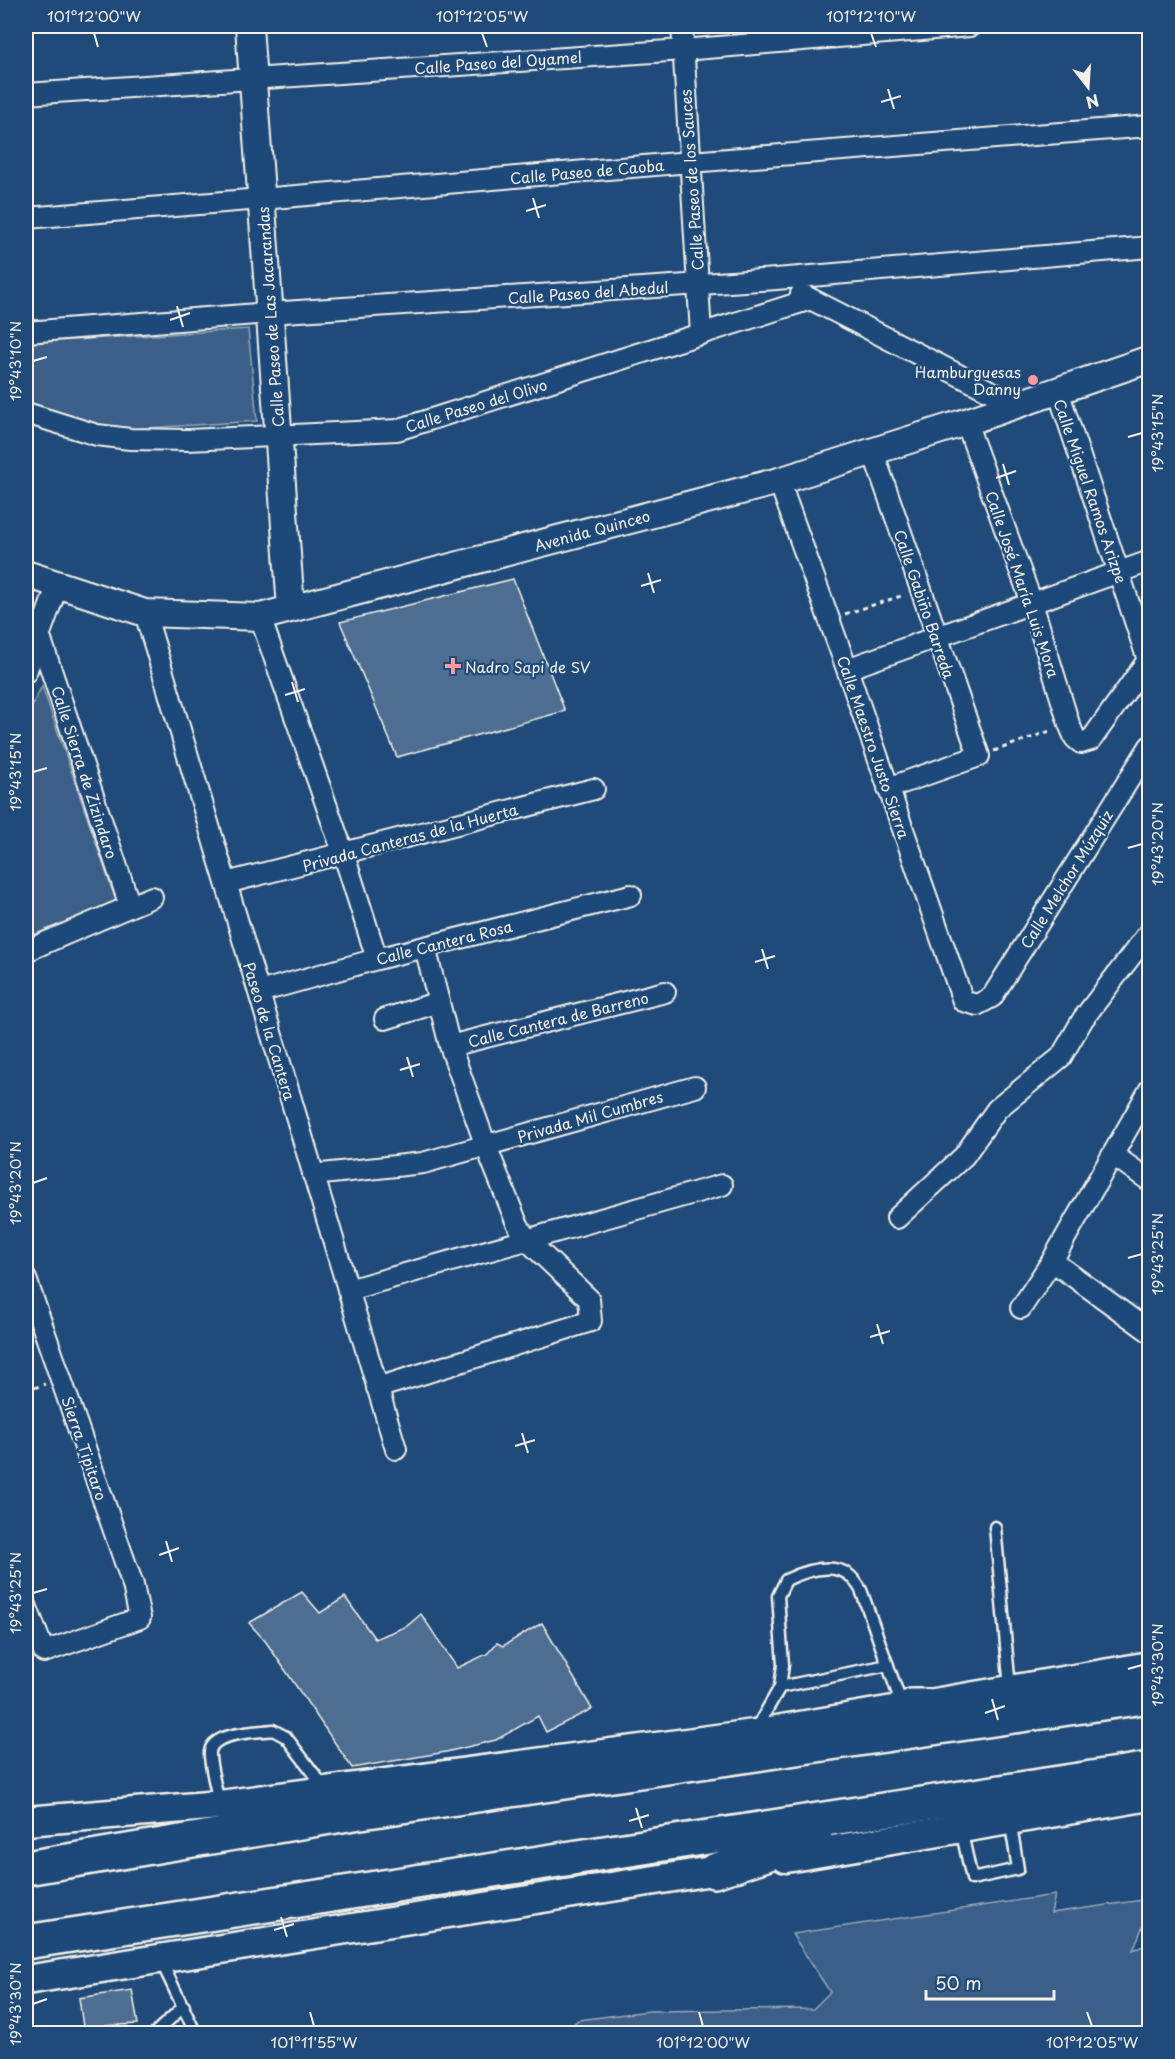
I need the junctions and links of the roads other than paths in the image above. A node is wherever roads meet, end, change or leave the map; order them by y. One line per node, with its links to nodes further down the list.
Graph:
1 (249, 26): 5 (street, Calle Paseo de Las Jacarandas)
2 (682, 26): 4 (street, Calle Paseo de los Sauces)
3 (970, 26): 4 (street, Calle Paseo del Oyamel)
4 (683, 50): 5 (street, Calle Paseo del Oyamel); 8 (street, Calle Paseo de los Sauces)
5 (253, 79): 6 (street, Calle Paseo del Oyamel); 9 (street, Calle Paseo de Las Jacarandas)
6 (26, 94)
7 (1149, 126): 8 (street, Calle Paseo de Caoba)
8 (690, 162): 9 (street, Calle Paseo de Caoba); 13 (street, Calle Paseo de los Sauces)
9 (261, 199): 10 (street, Calle Paseo de Caoba); 15 (street, Calle Paseo de Las Jacarandas)
10 (26, 218)
11 (1149, 247): 12 (street, Calle Paseo del Abedul)
12 (776, 279): 13 (street, Calle Paseo del Abedul); 14 (street)
13 (698, 285): 15 (street, Calle Paseo del Abedul); 17 (street, Calle Paseo de los Sauces)
14 (811, 299): 17 (street, Calle Paseo del Olivo); 20 (street)
15 (269, 313): 16 (street, Calle Paseo del Abedul); 23 (street, Calle Paseo de Las Jacarandas)
16 (26, 332)
17 (701, 334): 23 (street, Calle Paseo del Olivo)
18 (1149, 361): 19 (street, Avenida Quinceo)
19 (1058, 391): 20 (street, Avenida Quinceo); 27 (street, Calle Miguel Ramos Arizpe)
20 (1017, 405): 22 (street, Avenida Quinceo)
21 (26, 413): 23 (street, Calle Paseo del Olivo)
22 (966, 422): 24 (street, Avenida Quinceo); 30 (street, Calle José María Luis Mora)
23 (278, 436): 31 (street, Calle Paseo de Las Jacarandas)
24 (873, 452): 25 (street, Avenida Quinceo); 35 (street, Calle Gabiño Barreda)
25 (778, 481): 31 (street, Avenida Quinceo); 36 (street, Calle Maestro Justo Sierra)
26 (1149, 561): 27 (street)
27 (1118, 572): 30 (street); 38 (street, Calle Miguel Ramos Arizpe)
28 (26, 574): 29 (street, Avenida Quinceo)
29 (58, 584): 32 (street, Avenida Quinceo); 34 (street)
30 (1032, 603): 35 (street); 38 (street, Calle José María Luis Mora)
31 (291, 609): 33 (street, Avenida Quinceo)
32 (145, 613): 33 (street, Avenida Quinceo); 43 (street, Paseo de la Cantera)
33 (260, 617): 42 (street)
34 (40, 637): 37 (street); 46 (street, Calle Sierra de Zizindaro)
35 (936, 637): 36 (street); 40 (street, Calle Gabiño Barreda)
36 (847, 669): 40 (street, Calle Maestro Justo Sierra)
37 (26, 672)
38 (1143, 684)
39 (1149, 746): 54 (street, Calle Melchor Múzquiz)
40 (888, 788): 54 (street, Calle Maestro Justo Sierra)
41 (594, 789): 42 (street, Privada Canteras de la Huerta)
42 (344, 855): 43 (street, Privada Canteras de la Huerta); 50 (street)
43 (226, 883): 51 (street, Paseo de la Cantera)
44 (631, 895): 48 (street, Calle Cantera Rosa)
45 (152, 897): 46 (street)
46 (130, 906): 49 (street)
47 (1149, 931): 64 (street)
48 (425, 947): 50 (street, Calle Cantera Rosa); 53 (street)
49 (26, 951)
50 (377, 959): 51 (street, Calle Cantera Rosa)
51 (259, 992): 61 (street, Paseo de la Cantera)
52 (665, 992): 56 (street, Calle Cantera de Barreno)
53 (439, 1002): 55 (street); 56 (street)
54 (977, 1005)
55 (385, 1019)
56 (450, 1046): 59 (street)
57 (695, 1087): 59 (street, Privada Mil Cumbres)
58 (1149, 1089): 60 (street)
59 (486, 1146): 61 (street, Privada Mil Cumbres); 65 (street)
60 (1113, 1155): 62 (street); 66 (street)
61 (314, 1175): 68 (street, Paseo de la Cantera)
62 (1149, 1181)
63 (722, 1185): 65 (street)
64 (897, 1218)
65 (526, 1239): 68 (street); 71 (street)
66 (1052, 1261): 69 (street); 70 (street)
67 (26, 1279): 74 (street, Sierra Tipitaro)
68 (348, 1290): 71 (street, Paseo de la Cantera)
69 (1021, 1308)
70 (1149, 1332)
71 (377, 1388): 72 (street, Paseo de la Cantera)
72 (396, 1449)
73 (995, 1527): 78 (lane)
74 (26, 1605)
75 (888, 1665): 77 (lane); 77 (lane); 81 (lane)
76 (1149, 1666): 78 (main road)
77 (780, 1687): 82 (lane)
78 (1010, 1690): 81 (main road)
79 (1149, 1696): 80 (highway)
80 (1084, 1706): 81 (highway); 91 (highway)
81 (908, 1707): 82 (main road)
82 (753, 1734): 84 (main road)
83 (1149, 1769): 87 (highway)
84 (327, 1791): 86 (main road); 86 (lane)
85 (1149, 1796): 88 (main road)
86 (220, 1806): 89 (main road)
87 (907, 1807): 92 (highway); 93 (highway)
88 (1010, 1820): 90 (main road); 90 (lane)
89 (26, 1821)
90 (961, 1828): 92 (main road)
91 (26, 1868)
92 (714, 1871): 94 (main road)
93 (26, 1942)
94 (160, 1959): 95 (main road); 96 (lane)
95 (26, 1980)
96 (184, 2006): 97 (lane); 98 (lane)
97 (154, 2034)
98 (196, 2034)

